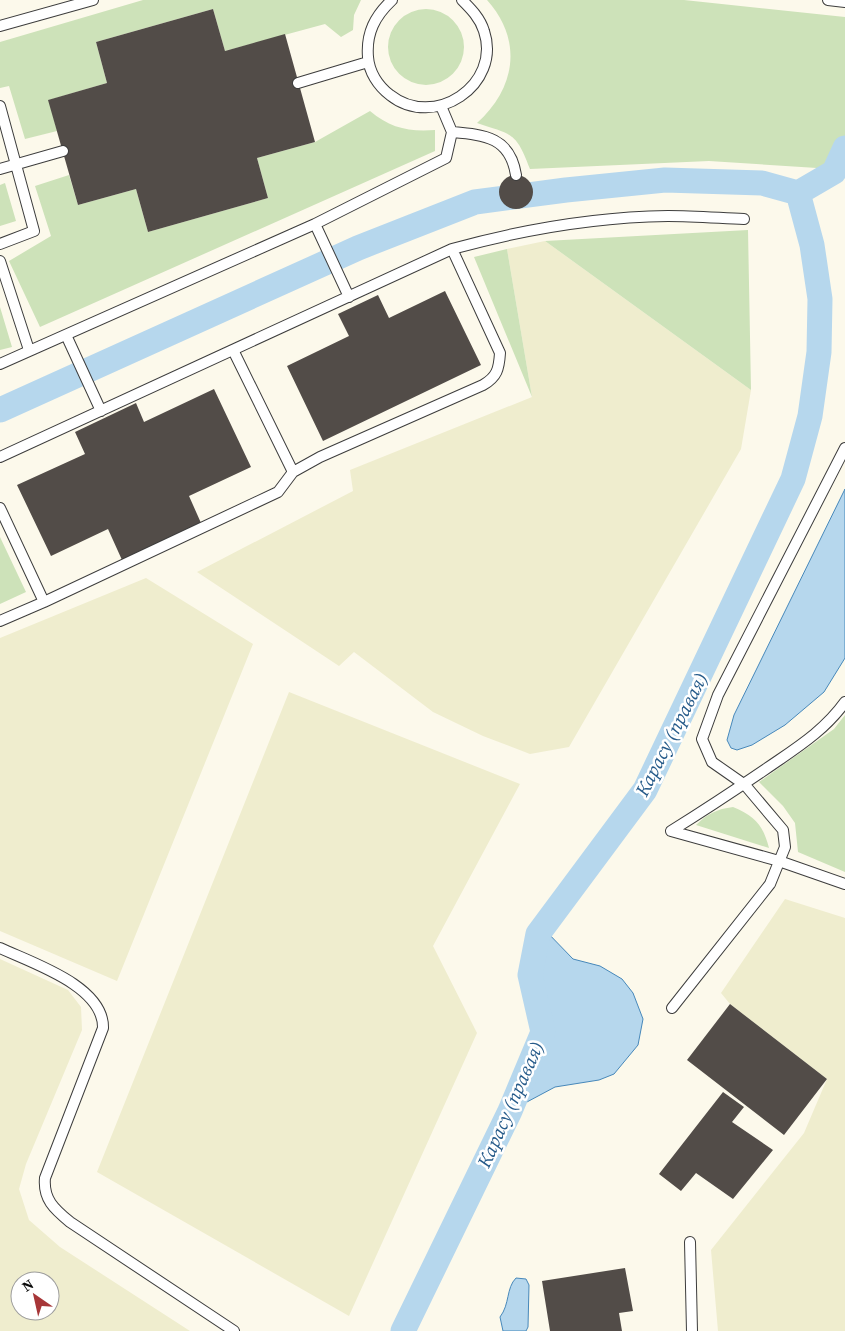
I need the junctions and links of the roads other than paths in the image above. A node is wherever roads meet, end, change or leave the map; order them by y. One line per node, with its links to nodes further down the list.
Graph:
1 (93, 0): 6 (lane)
2 (392, 0): 7 (lane)
3 (462, 0): 10 (lane)
4 (828, 0): 5 (lane)
5 (845, 2)
6 (0, 26)
7 (368, 62): 8 (lane); 10 (lane)
8 (298, 83)
9 (0, 106): 13 (lane)
10 (442, 106): 11 (lane)
11 (452, 132): 15 (lane); 17 (lane)
12 (63, 151): 13 (lane)
13 (16, 164): 14 (lane); 18 (lane)
14 (0, 170)
15 (516, 175)
16 (744, 219): 19 (lane)
17 (315, 224): 21 (lane); 22 (lane)
18 (0, 244)
19 (452, 249): 21 (lane); 29 (lane)
20 (0, 261): 23 (lane)
21 (349, 297): 24 (lane)
22 (66, 335): 23 (lane); 26 (lane)
23 (29, 350): 25 (lane)
24 (233, 350): 26 (lane); 29 (lane)
25 (0, 364)
26 (101, 411): 28 (lane)
27 (845, 448): 34 (lane)
28 (0, 457)
29 (293, 472): 31 (lane)
30 (0, 508): 31 (lane)
31 (44, 602): 32 (lane)
32 (0, 621)
33 (845, 702): 34 (lane)
34 (745, 785): 35 (lane); 35 (lane)
35 (779, 862): 36 (lane); 38 (lane)
36 (845, 884)
37 (0, 948): 40 (lane)
38 (672, 1008)
39 (690, 1242): 41 (lane)
40 (234, 1331)
41 (692, 1331)

